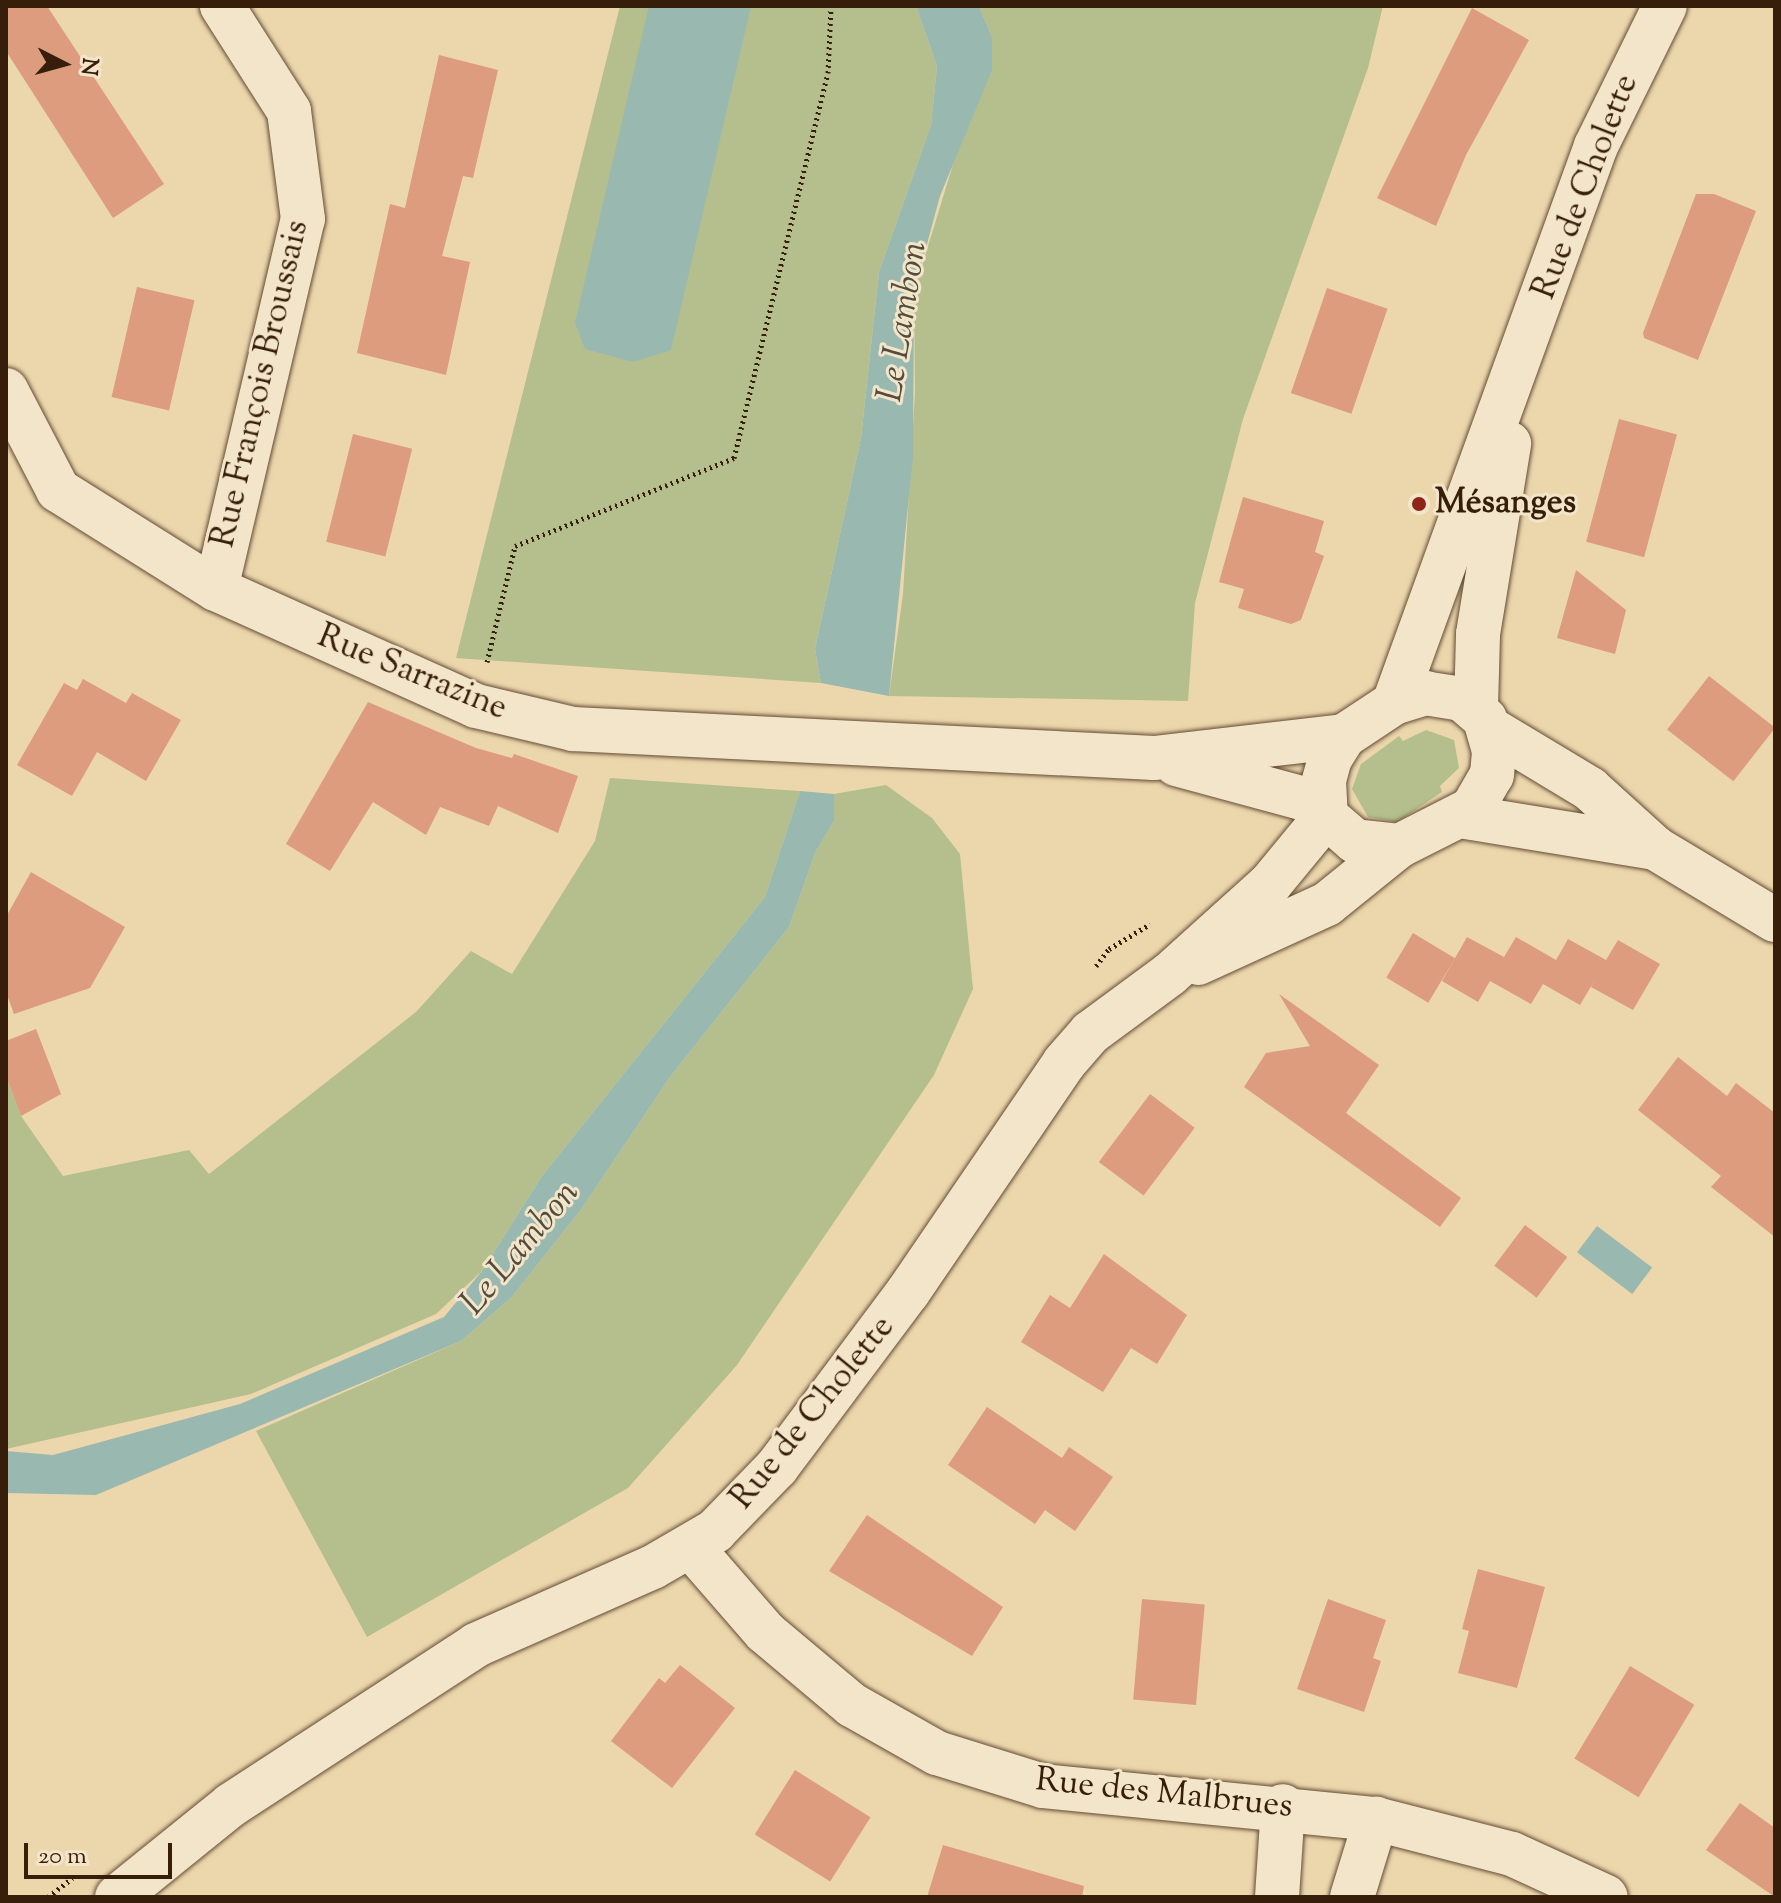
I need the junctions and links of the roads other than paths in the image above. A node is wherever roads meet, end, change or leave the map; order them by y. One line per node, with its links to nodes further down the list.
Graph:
1 (222, 6): 5 (street, Rue François Broussais)
2 (1665, 6): 3 (street, Rue de Cholette)
3 (1517, 373): 6 (street, Rue de Cholette); 7 (street, Rue de Cholette)
4 (6, 390): 5 (street, Rue Sarrazine)
5 (216, 589): 9 (street, Rue Sarrazine)
6 (1394, 703): 7 (street); 8 (street)
7 (1483, 718): 11 (street); 13 (street)
8 (1344, 736): 9 (street, Rue Sarrazine); 10 (street)
9 (1154, 758): 10 (street, Rue Sarrazine)
10 (1324, 810): 12 (street); 15 (street, Rue de Cholette)
11 (1460, 816): 12 (street); 13 (street)
12 (1399, 846): 15 (street, Rue de Cholette)
13 (1655, 848): 14 (street)
14 (1775, 920)
15 (1170, 974): 16 (street, Rue de Cholette)
16 (692, 1548): 17 (street, Rue des Malbrues); 19 (street, Rue de Cholette)
17 (1283, 1806): 18 (street, Rue des Malbrues); 20 (street)
18 (1376, 1819): 21 (street); 22 (street, Rue des Malbrues)
19 (117, 1897)
20 (1277, 1897)
21 (1352, 1897)
22 (1606, 1897)

